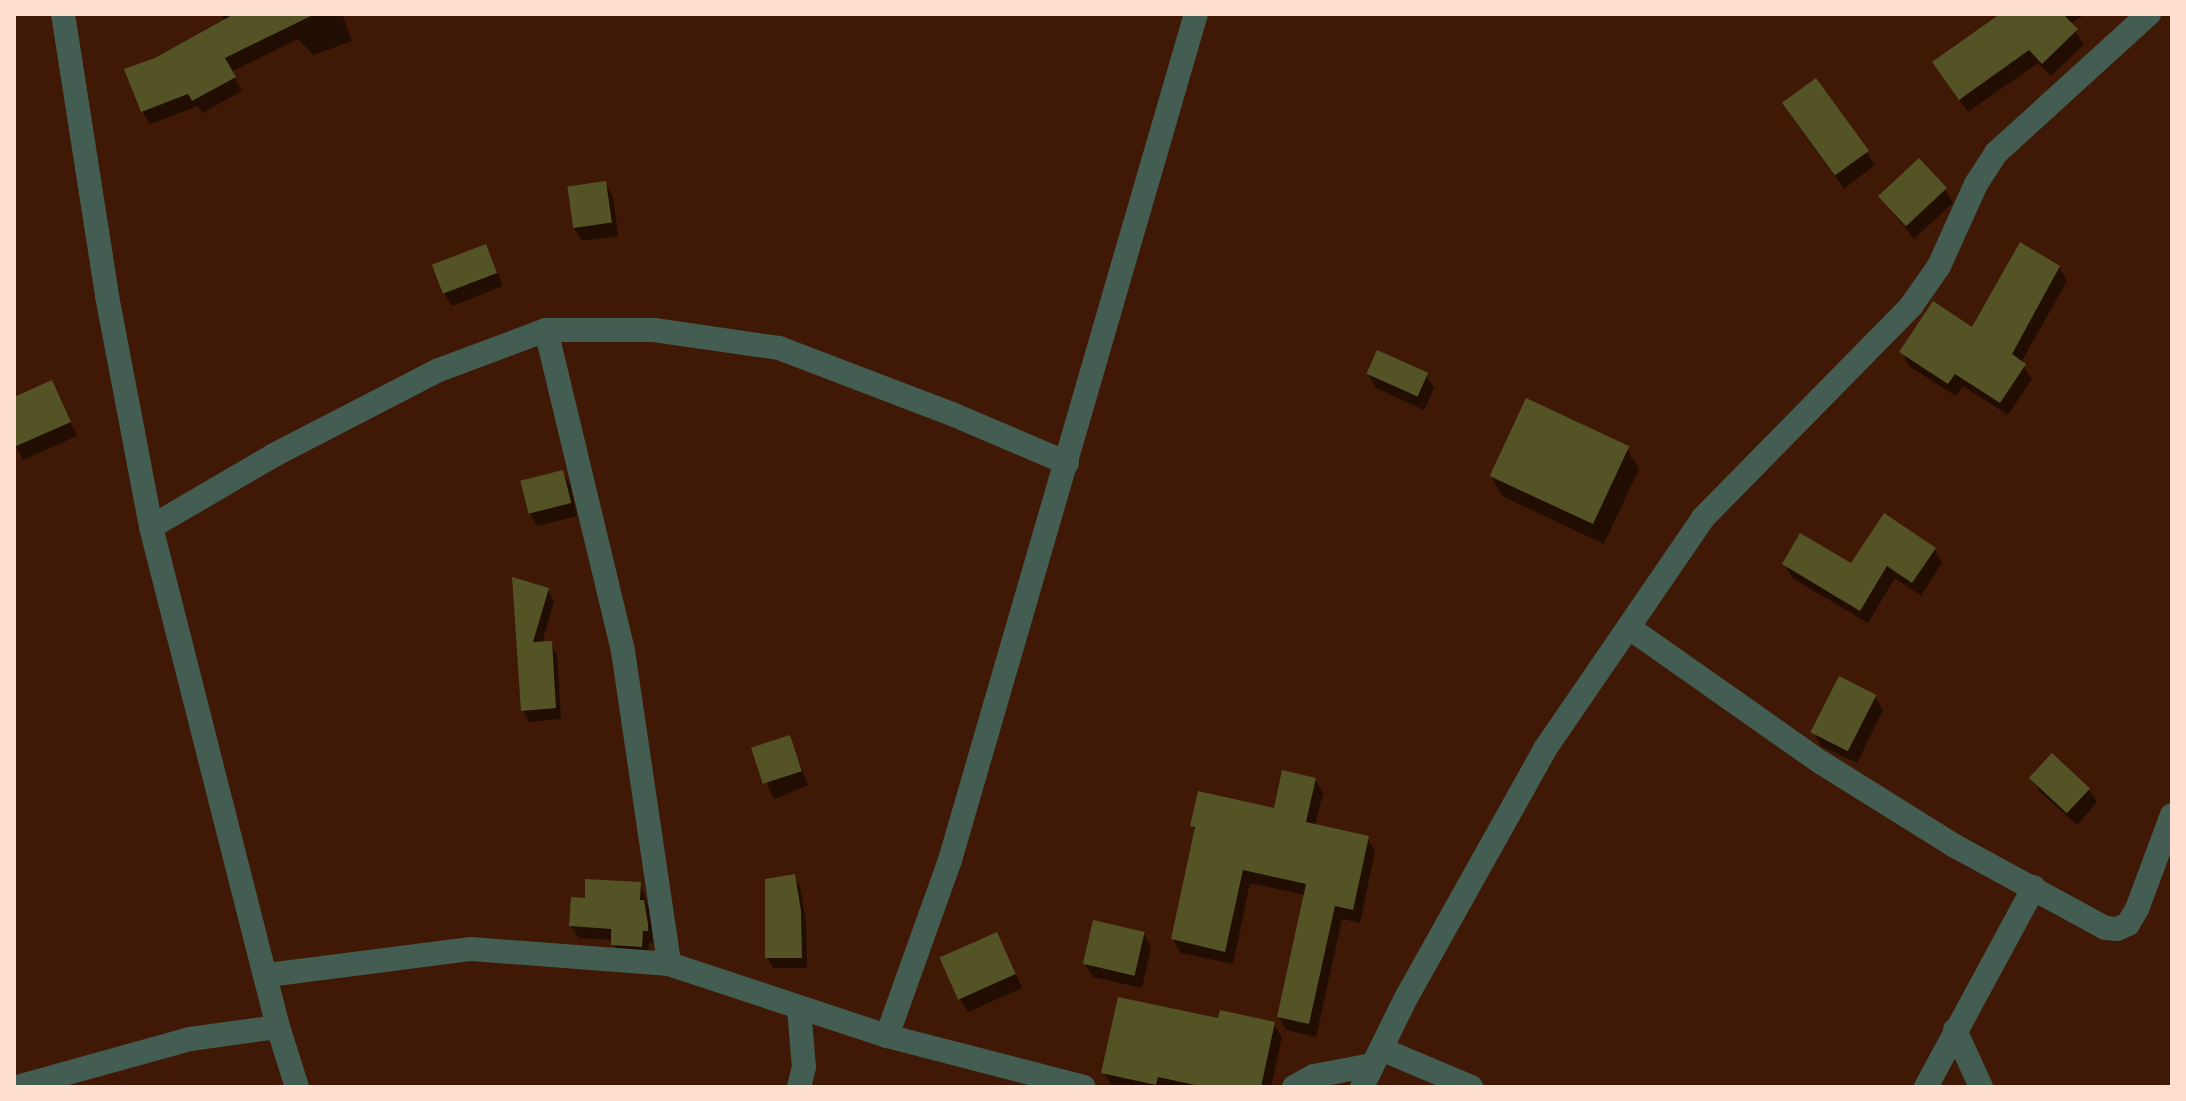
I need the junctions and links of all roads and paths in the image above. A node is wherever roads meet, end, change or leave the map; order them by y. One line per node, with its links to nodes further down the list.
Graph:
1 (63, 14): 6 (street)
2 (1196, 14): 5 (street)
3 (2149, 14): 7 (street)
4 (546, 330): 5 (street); 6 (street); 10 (street)
5 (1067, 463): 15 (street)
6 (151, 527): 11 (street)
7 (1631, 629): 9 (street); 16 (street)
8 (2172, 815): 9 (street)
9 (2034, 887): 14 (street)
10 (669, 964): 11 (street); 12 (street)
11 (268, 975): 13 (street)
12 (799, 1009): 15 (street); 19 (street)
13 (278, 1027): 17 (street); 18 (street)
14 (1955, 1030): 23 (street); 24 (street)
15 (887, 1036): 20 (street)
16 (1371, 1067): 21 (street); 22 (street)
17 (17, 1087)
18 (297, 1087)
19 (799, 1087)
20 (1084, 1087)
21 (1294, 1087)
22 (1471, 1087)
23 (1926, 1087)
24 (1981, 1087)

